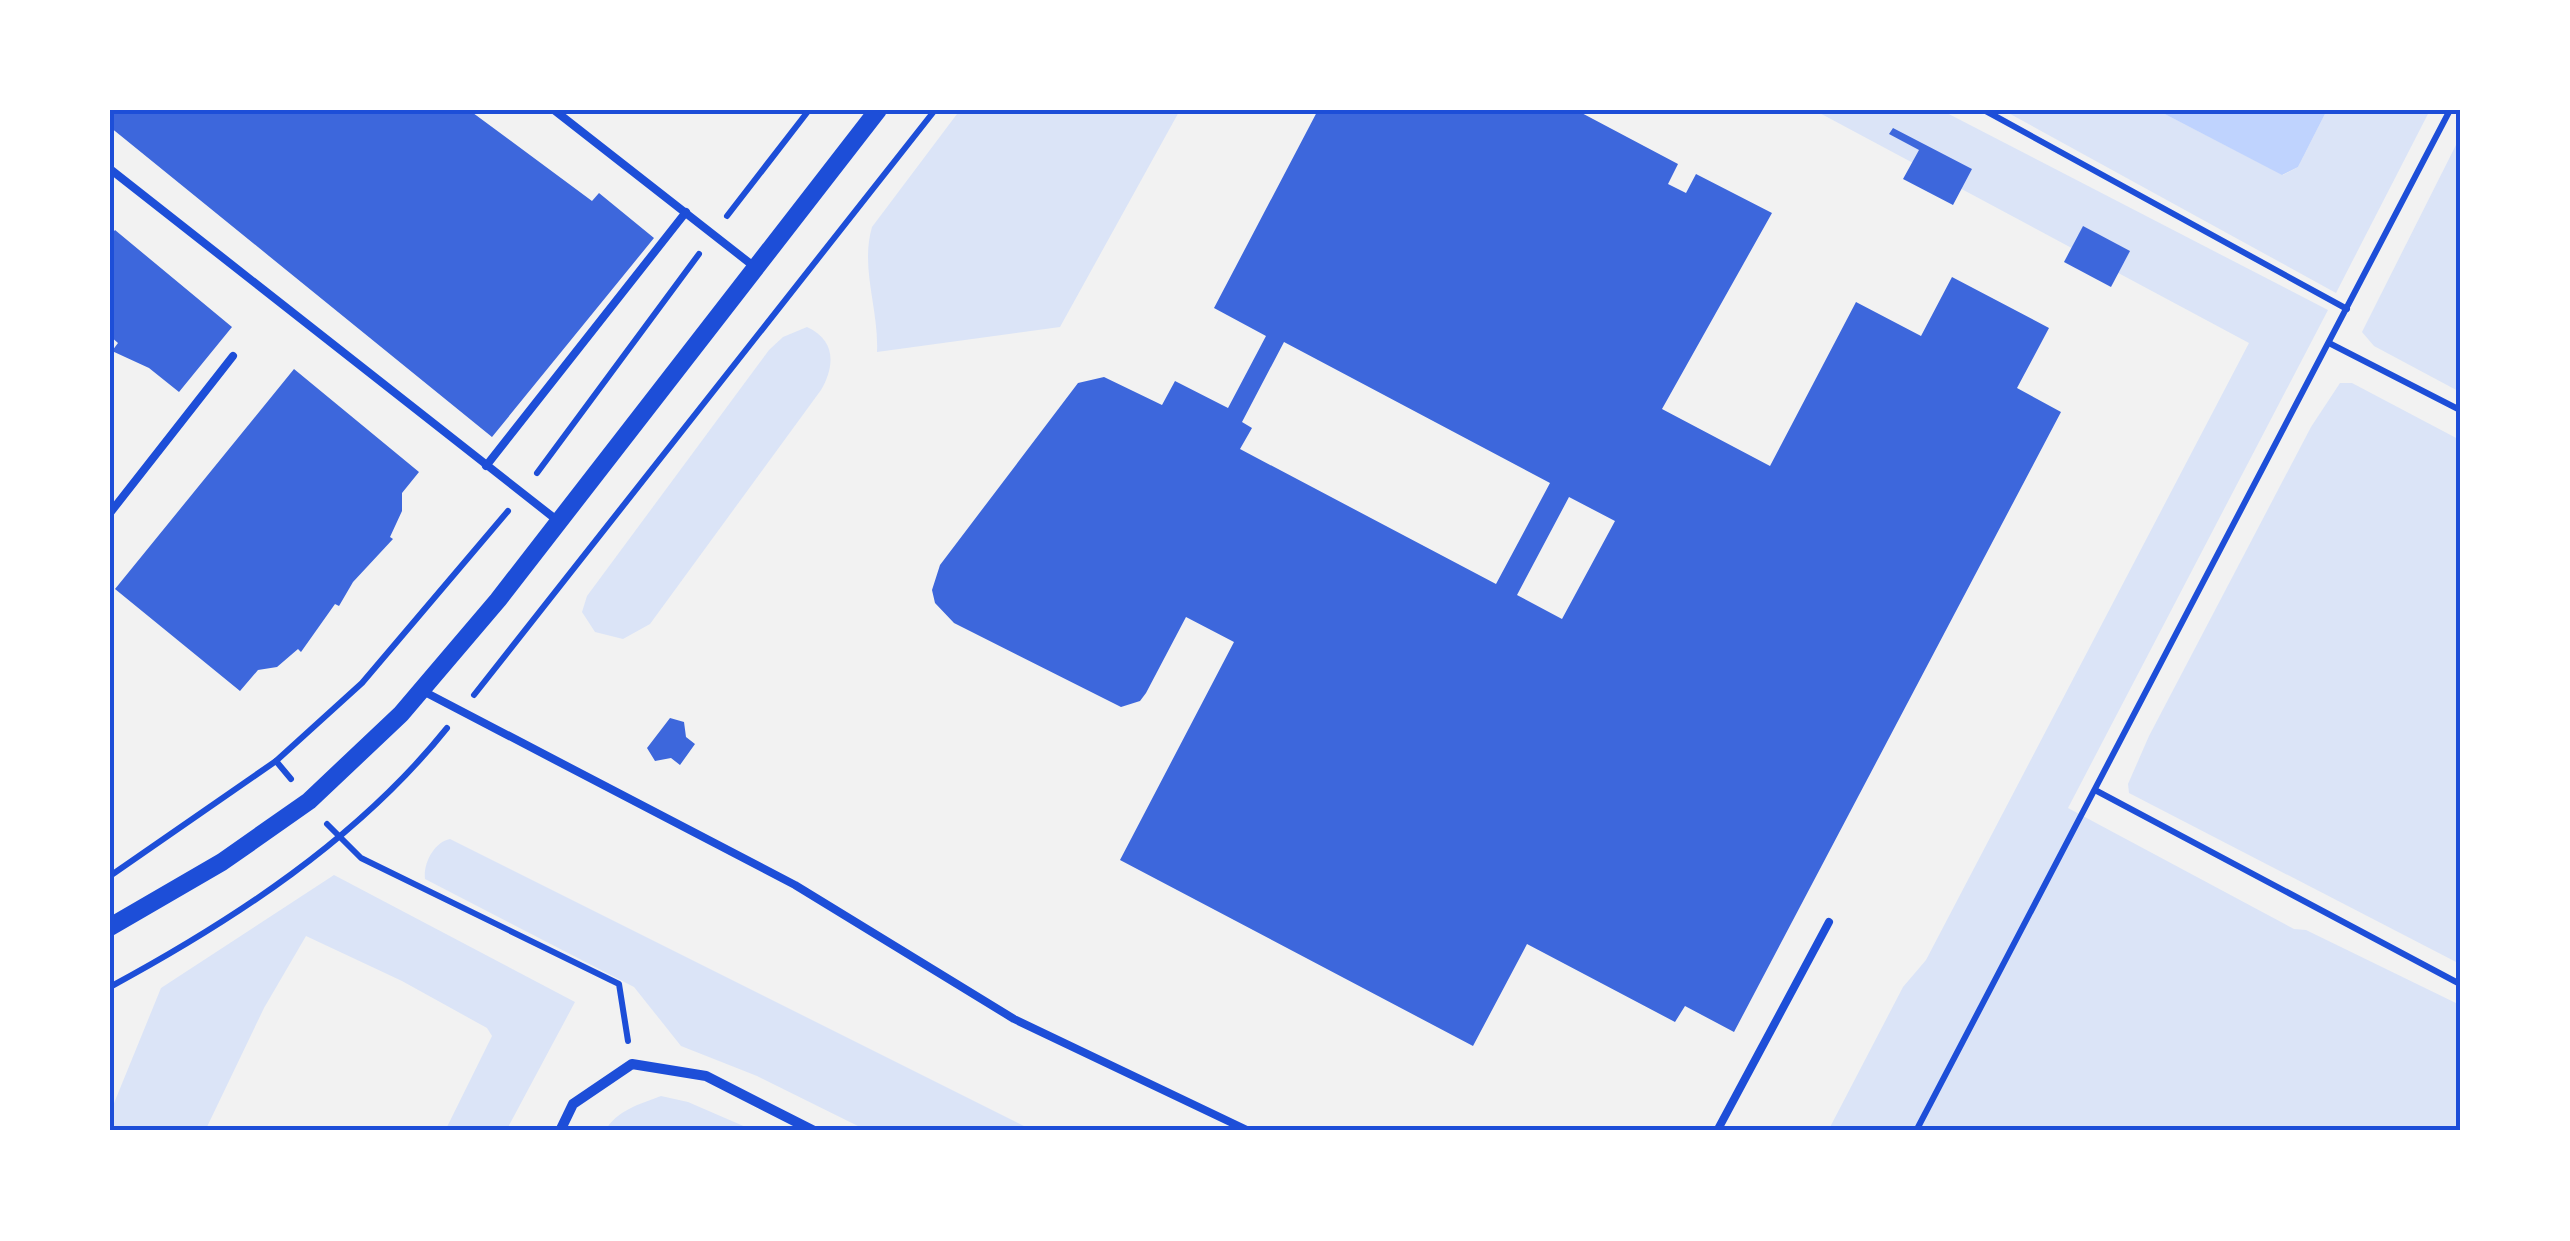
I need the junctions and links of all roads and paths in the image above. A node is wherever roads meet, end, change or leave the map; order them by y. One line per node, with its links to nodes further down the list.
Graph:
1 (554, 110): 9 (lane)
2 (809, 110): 10 (path)
3 (878, 110): 11 (street)
4 (1984, 110): 7 (path)
5 (2011, 110): 7 (path)
6 (2450, 110): 12 (path)
7 (2005, 122): 12 (path)
8 (110, 168): 16 (lane)
9 (686, 212): 10 (lane); 16 (lane)
10 (714, 234): 11 (lane); 17 (path)
11 (756, 268): 19 (street)
12 (2347, 309): 13 (path)
13 (2329, 343): 15 (path); 22 (path)
14 (233, 356): 18 (lane)
15 (2460, 410)
16 (486, 466): 17 (lane)
17 (522, 492): 19 (lane); 21 (path)
18 (110, 514)
19 (559, 522): 20 (street)
20 (422, 690): 23 (street); 31 (lane)
21 (276, 761): 23 (path); 24 (path)
22 (2095, 790): 27 (path); 33 (path)
23 (309, 801): 26 (street); 28 (path)
24 (110, 876)
25 (1829, 922): 32 (lane)
26 (111, 924)
27 (2460, 984)
28 (632, 1064): 29 (street); 30 (street)
29 (560, 1131)
30 (814, 1131)
31 (1249, 1131)
32 (1717, 1131)
33 (1916, 1131)

